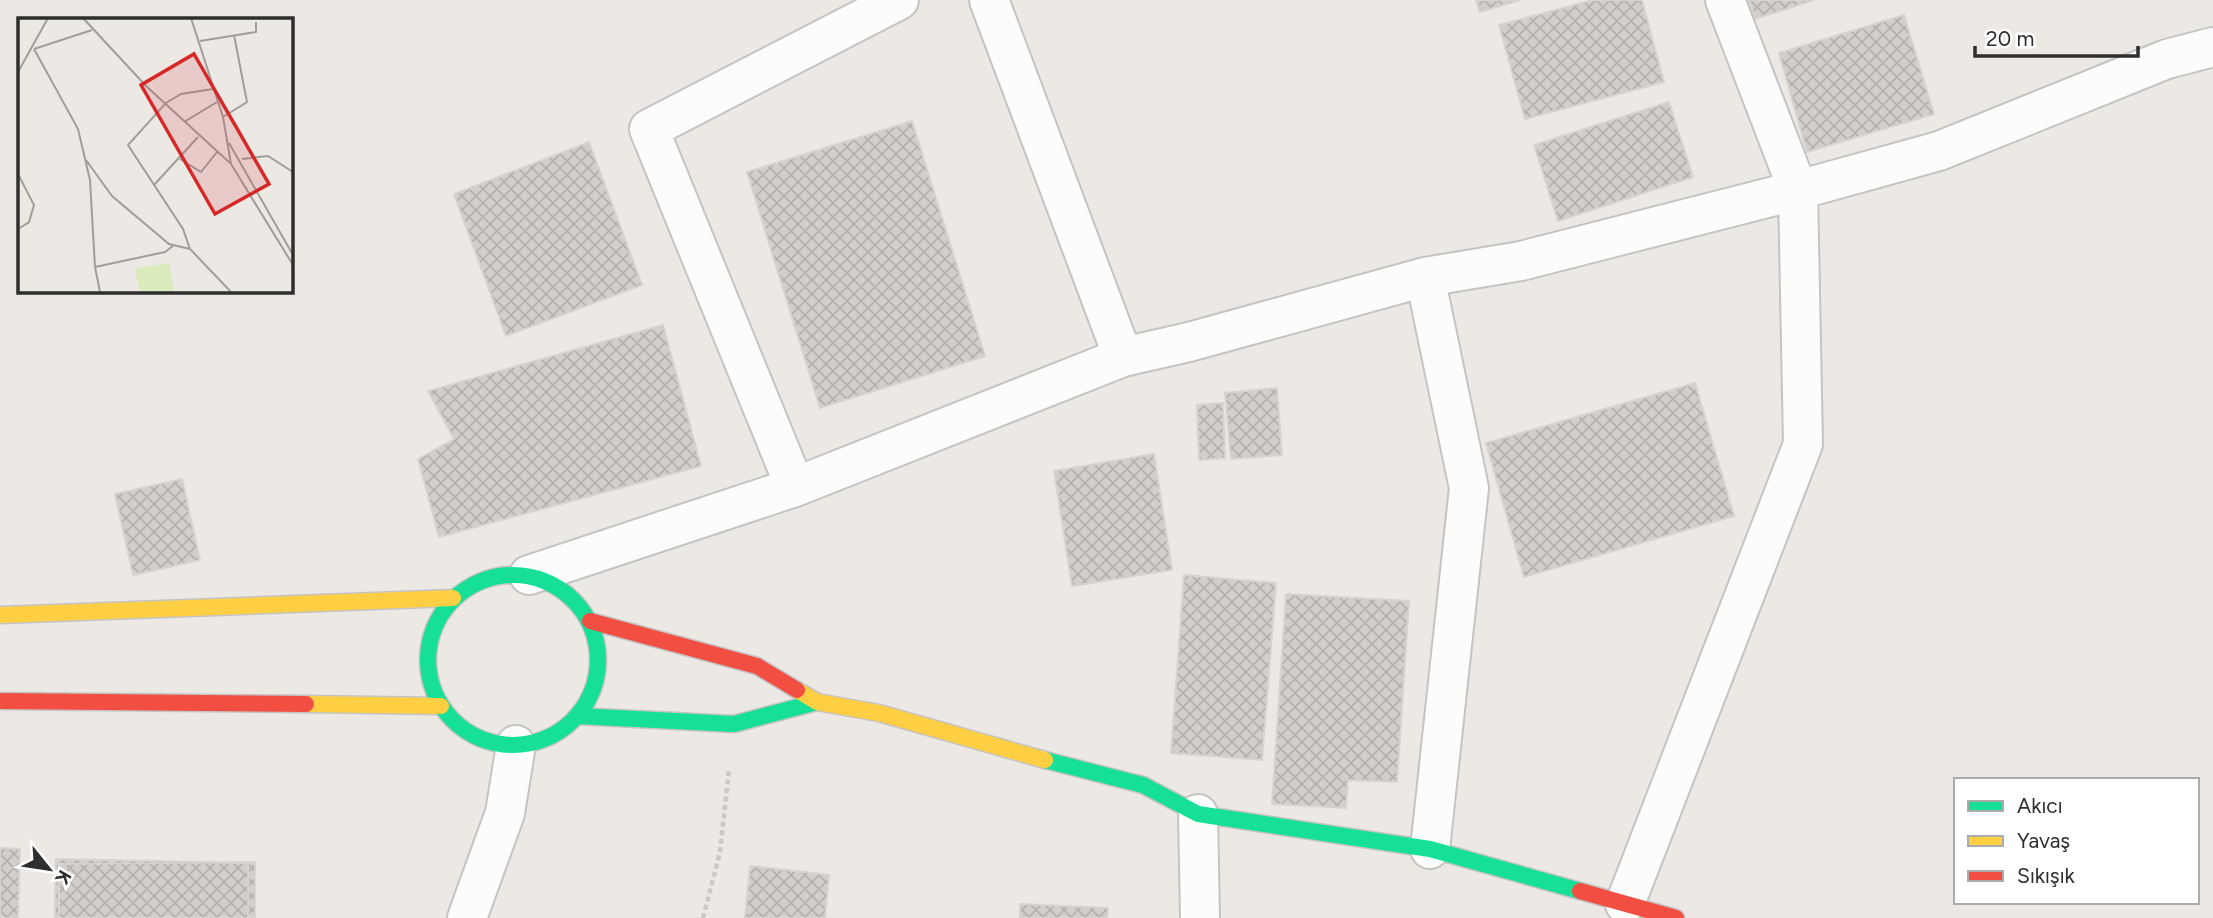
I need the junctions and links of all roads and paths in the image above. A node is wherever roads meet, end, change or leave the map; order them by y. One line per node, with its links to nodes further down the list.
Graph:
1 (899, 0): 8 (street)
2 (989, 0): 7 (street)
3 (1726, 0): 5 (street)
4 (2213, 47): 5 (street)
5 (1798, 190): 6 (street); 21 (street)
6 (1425, 277): 7 (street); 20 (street)
7 (1123, 357): 8 (street)
8 (795, 487): 9 (street)
9 (529, 575): 10 (street); 12 (street)
10 (453, 598): 11 (street); 15 (street)
11 (0, 615)
12 (590, 621): 14 (street); 16 (street)
13 (0, 701): 15 (street)
14 (817, 702): 17 (street); 19 (street)
15 (441, 706): 18 (street)
16 (577, 716): 17 (street); 18 (street)
17 (734, 724): 23 (path)
18 (516, 745): 22 (street)
19 (1198, 814): 20 (street); 24 (street)
20 (1430, 849): 21 (street)
21 (1625, 904): 25 (street)
22 (467, 918)
23 (703, 918)
24 (1200, 918)
25 (1675, 918)

